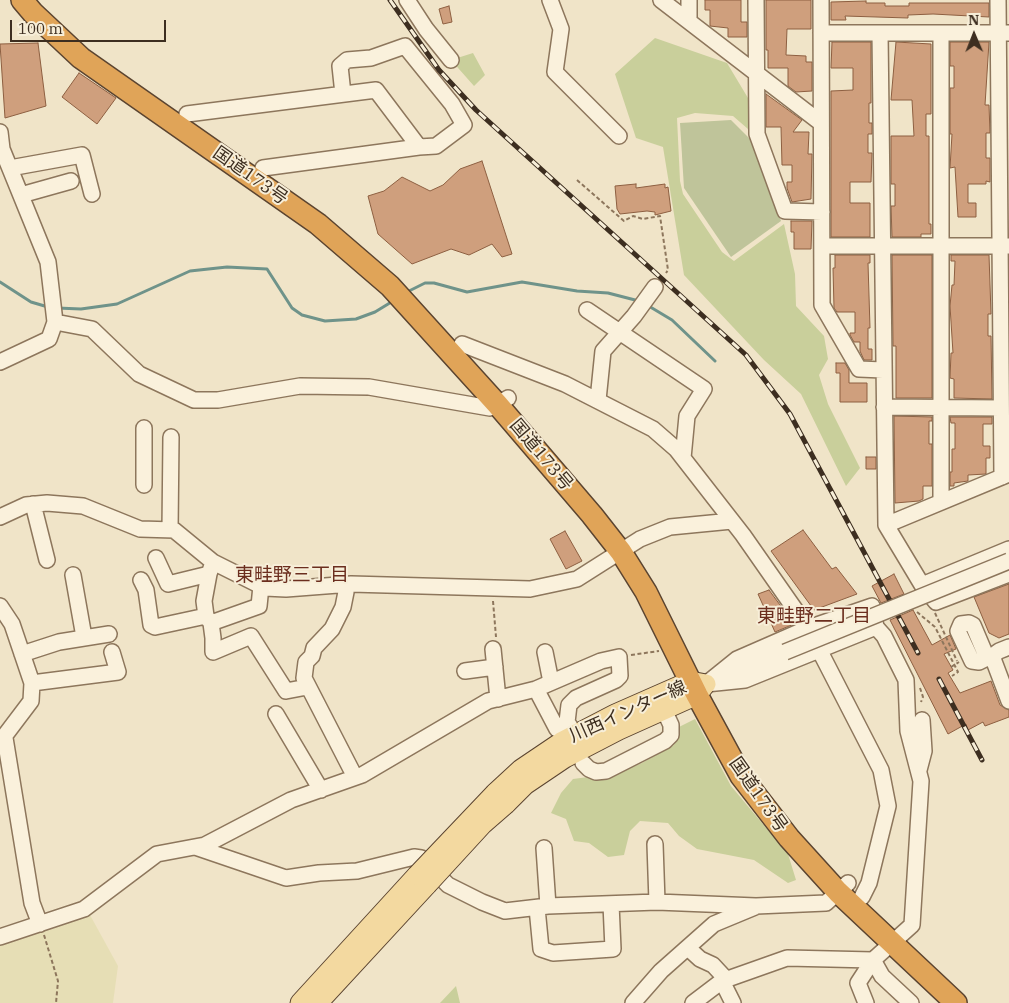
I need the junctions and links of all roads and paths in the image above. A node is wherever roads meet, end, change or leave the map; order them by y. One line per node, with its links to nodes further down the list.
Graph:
1 (22, 0): 43 (highway, 国道173号)
2 (40, 0): 18 (highway, 国道173号)
3 (407, 0): 15 (street)
4 (550, 0): 21 (street)
5 (661, 0): 10 (street)
6 (689, 0): 10 (street)
7 (756, 0): 16 (street)
8 (821, 0): 11 (street)
9 (998, 0): 14 (street)
10 (689, 20): 16 (street)
11 (821, 33): 12 (street); 19 (street)
12 (880, 33): 13 (street); 31 (street)
13 (940, 33): 14 (street); 32 (street)
14 (1004, 33): 33 (street)
15 (451, 60)
16 (757, 72): 19 (street); 29 (street)
17 (343, 94): 18 (street); 22 (street); 22 (street)
18 (187, 114): 24 (highway, 国道173号)
19 (821, 123): 29 (street)
20 (0, 132): 23 (street)
21 (619, 136)
22 (418, 147): 24 (street)
23 (10, 168): 27 (street); 28 (street)
24 (263, 168): 39 (highway, 国道173号)
25 (577, 180): 34 (path)
26 (71, 181): 28 (street)
27 (92, 194)
28 (21, 195): 37 (street)
29 (822, 212): 30 (street)
30 (822, 246): 31 (street); 41 (street)
31 (882, 246): 32 (street); 41 (street)
32 (941, 246): 33 (street); 45 (street)
33 (1005, 246): 46 (street)
34 (666, 273)
35 (655, 287): 38 (street)
36 (587, 310): 38 (street)
37 (55, 322): 40 (street); 43 (street)
38 (620, 333): 42 (street); 49 (street)
39 (462, 344): 42 (street); 43 (highway, 国道173号)
40 (0, 362)
41 (883, 370): 44 (street)
42 (598, 400): 49 (street)
43 (503, 401): 58 (highway, 国道173号)
44 (884, 408): 45 (street); 56 (street)
45 (941, 408): 46 (street); 52 (street)
46 (1001, 408): 50 (street)
47 (144, 428): 51 (street)
48 (171, 437): 51 (street)
49 (683, 458): 55 (street)
50 (1005, 475): 52 (street)
51 (170, 477): 57 (street)
52 (941, 501): 56 (street)
53 (33, 504): 54 (street); 57 (street); 61 (street)
54 (0, 517)
55 (732, 521): 58 (street); 76 (street)
56 (886, 525): 68 (street)
57 (170, 530): 63 (street)
58 (627, 549): 70 (street); 81 (highway, 国道173号); 97 (highway, 国道173号)
59 (1009, 550): 68 (street)
60 (156, 558): 63 (street)
61 (47, 560)
62 (1009, 561): 97 (street, bridge)
63 (211, 568): 69 (street); 74 (street)
64 (1009, 574): 68 (street)
65 (73, 575): 78 (street)
66 (141, 580): 74 (street)
67 (344, 584): 69 (street); 70 (street); 96 (street)
68 (922, 585)
69 (261, 586): 74 (street)
70 (492, 588): 80 (path)
71 (0, 606): 85 (street)
72 (914, 609): 89 (path)
73 (934, 609): 88 (path)
74 (208, 619): 96 (street)
75 (876, 627): 76 (street); 82 (street); 108 (street)
76 (808, 628): 82 (street); 97 (street)
77 (109, 634): 78 (street)
78 (84, 637): 85 (street)
79 (1009, 647): 87 (street)
80 (493, 649): 90 (street)
81 (674, 649): 86 (path); 97 (highway, 国道173号)
82 (818, 650): 97 (street); 116 (street)
83 (112, 652): 95 (street)
84 (546, 652): 94 (street)
85 (22, 654): 95 (street)
86 (619, 657): 94 (street); 105 (street)
87 (990, 657): 88 (street); 88 (street); 100 (street)
88 (963, 661): 89 (path); 92 (path)
89 (952, 666): 92 (path)
90 (495, 667): 91 (street); 99 (street)
91 (465, 671)
92 (958, 672): 93 (path)
93 (952, 676)
94 (551, 682): 98 (street)
95 (32, 683): 106 (street)
96 (307, 687): 109 (street)
97 (698, 687): 101 (main road, 川西インター線); 105 (main road, 川西インター線); 116 (highway, 国道173号)
98 (536, 689): 99 (street); 104 (street)
99 (498, 698): 109 (street)
100 (1009, 701)
101 (664, 710): 107 (street); 111 (main road, 川西インター線)
102 (276, 714): 110 (street)
103 (922, 720): 108 (street)
104 (557, 729)
105 (576, 735): 111 (main road, 川西インター線)
106 (3, 740): 121 (street)
107 (583, 763)
108 (919, 770): 123 (street)
109 (355, 777): 110 (street)
110 (321, 790): 113 (street)
111 (501, 798): 115 (main road, 川西インター線, bridge)
112 (655, 844): 117 (street)
113 (195, 847): 120 (street); 121 (street)
114 (544, 848): 120 (street)
115 (422, 880): 128 (main road, 川西インター線); 129 (main road, 川西インター線)
116 (849, 891): 119 (street); 123 (highway, 国道173号)
117 (657, 902): 118 (street); 119 (street)
118 (611, 904): 120 (street); 120 (street)
119 (756, 906): 124 (street)
120 (543, 907)
121 (40, 924): 122 (street); 127 (path)
122 (0, 937)
123 (894, 939): 125 (street); 135 (highway, 国道173号); 136 (highway, 国道173号)
124 (688, 948): 126 (street); 130 (street)
125 (873, 960): 126 (street); 133 (street); 134 (street)
126 (724, 980): 131 (street); 132 (street)
127 (56, 1003)
128 (300, 1003)
129 (318, 1003)
130 (632, 1003)
131 (693, 1003)
132 (733, 1003)
133 (866, 1003)
134 (911, 1003)
135 (956, 1003)
136 (973, 1003)

